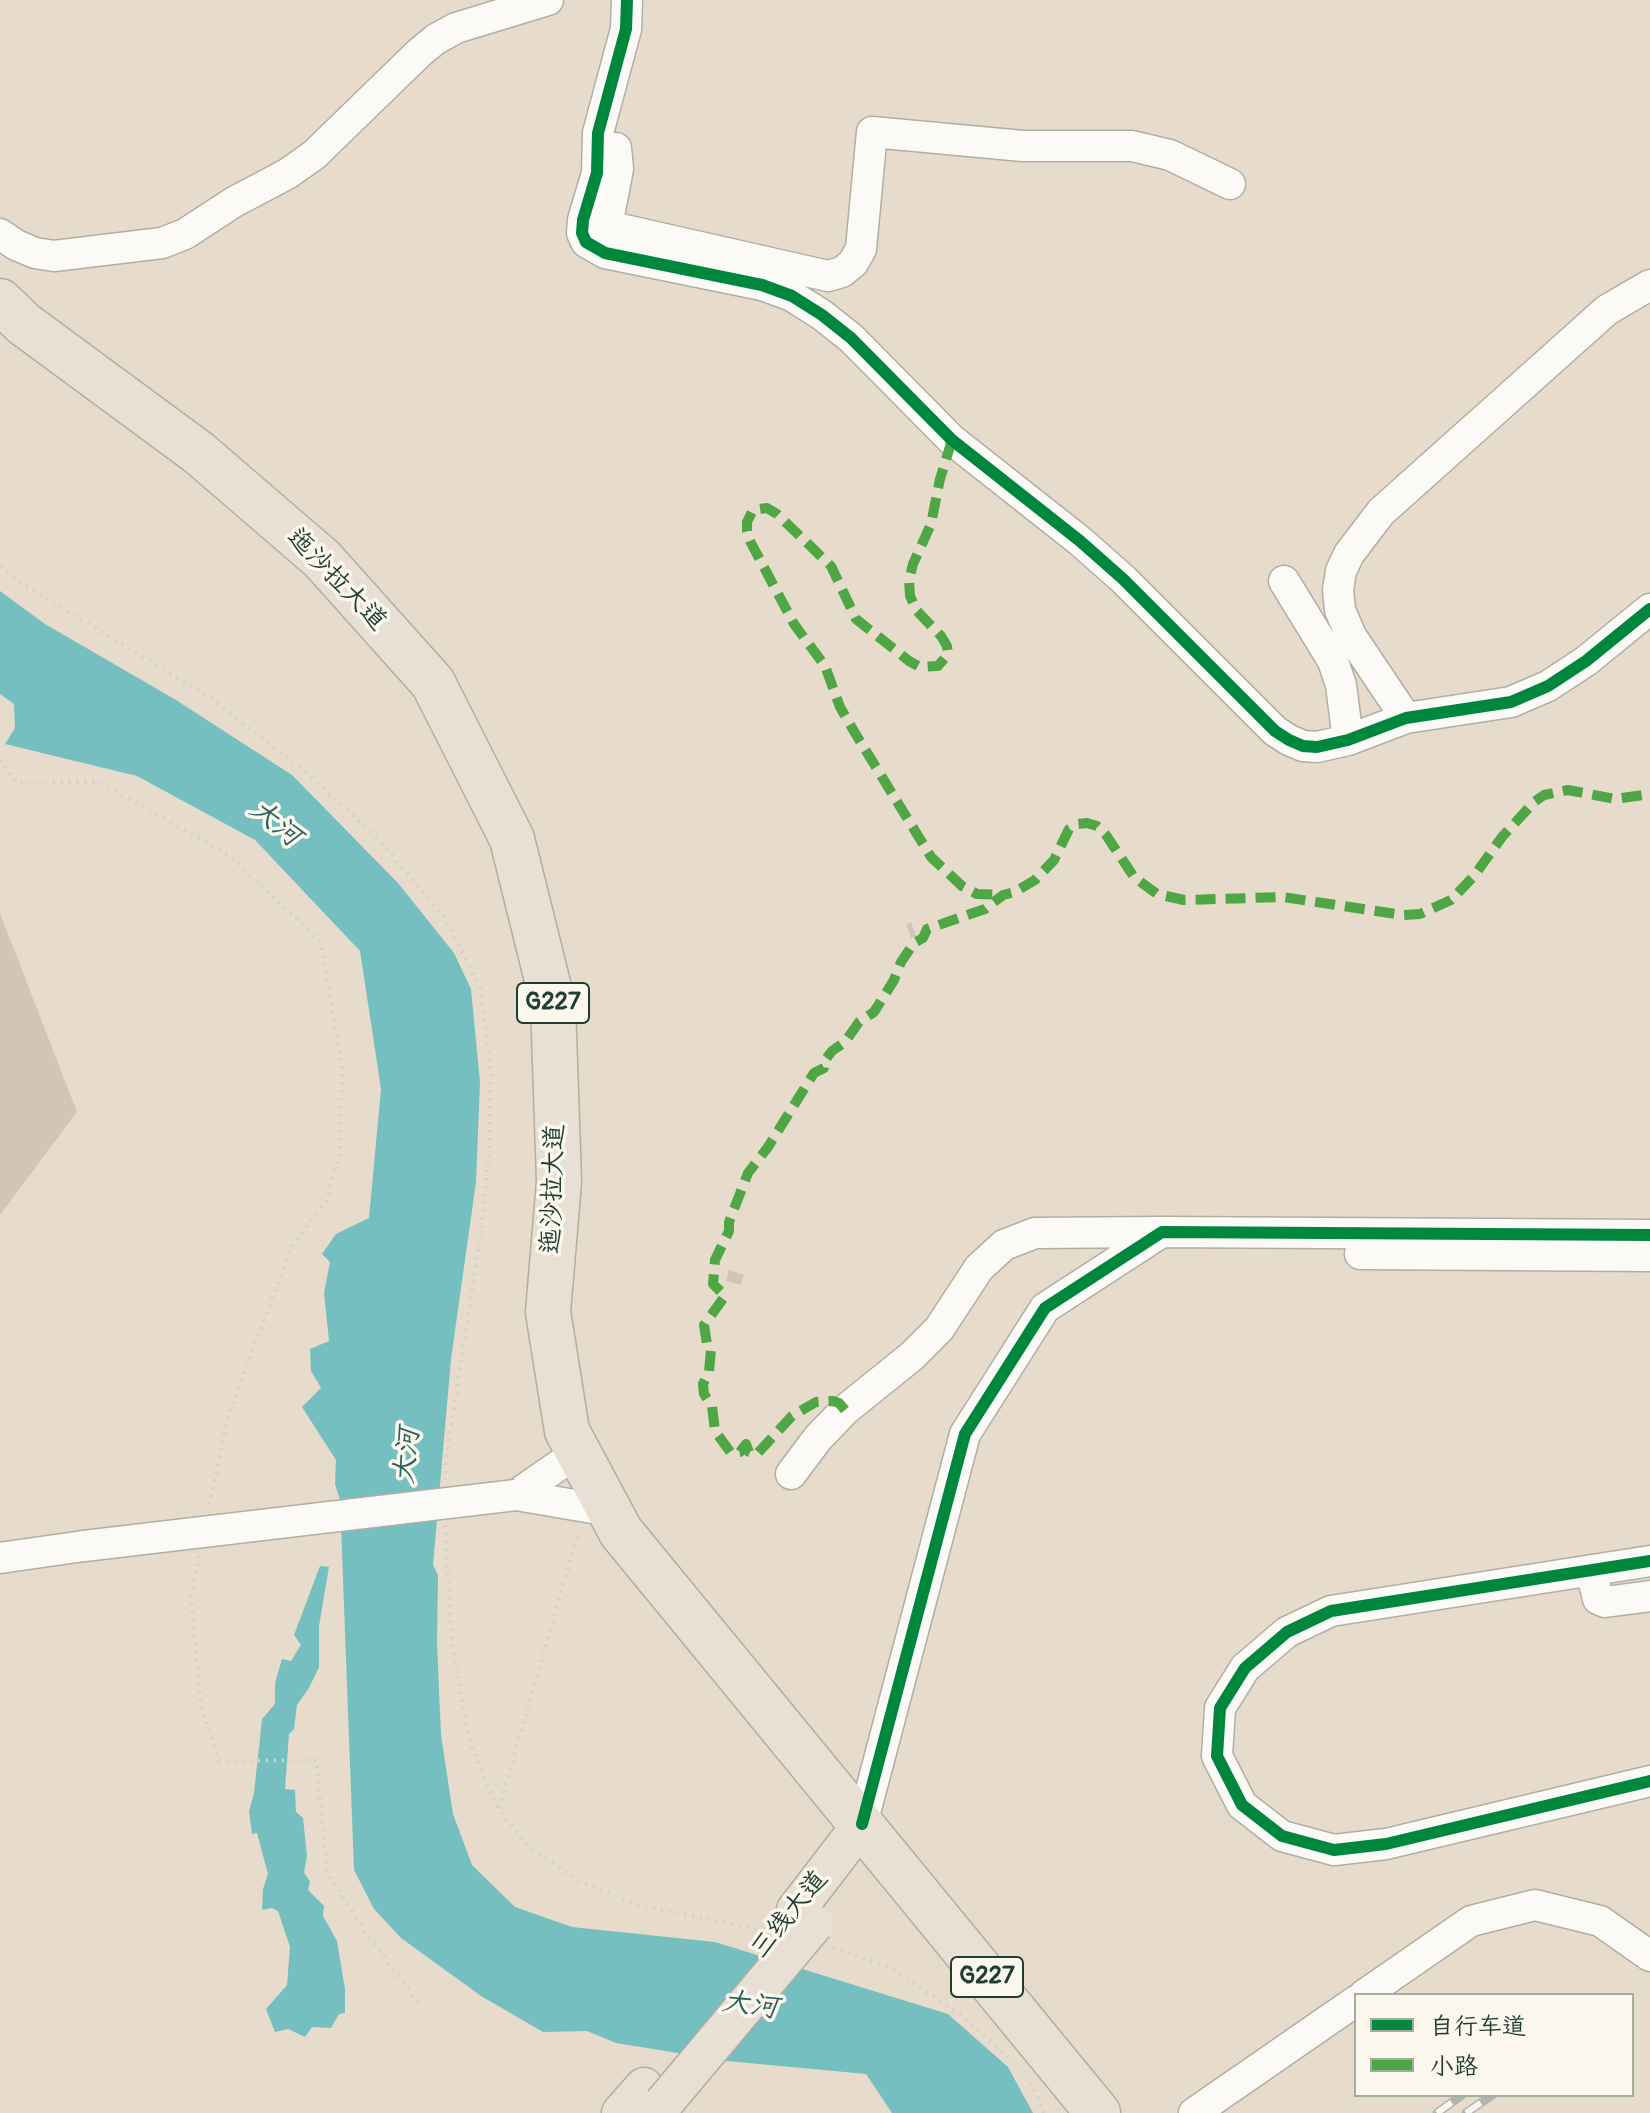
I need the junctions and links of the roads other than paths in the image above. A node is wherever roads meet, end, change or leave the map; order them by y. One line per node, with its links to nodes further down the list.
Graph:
1 (548, 0): 5 (street)
2 (627, 0): 3 (street)
3 (610, 87): 4 (street); 11 (street)
4 (1230, 184)
5 (0, 234)
6 (1650, 285): 10 (street)
7 (0, 301): 15 (highway, 迤沙拉大道 / G227)
8 (1284, 581): 11 (street)
9 (1650, 609): 10 (street)
10 (1406, 718): 11 (street)
11 (1348, 740)
12 (1162, 1232): 13 (street); 16 (street); 24 (street)
13 (1650, 1235)
14 (1650, 1256): 24 (street)
15 (578, 1452): 17 (street); 18 (highway, 迤沙拉大道 / G227)
16 (791, 1474)
17 (516, 1495): 18 (street); 19 (street, bridge)
18 (594, 1524): 24 (highway, 迤沙拉大道 / G227)
19 (0, 1558)
20 (1650, 1561): 21 (street)
21 (1591, 1570): 22 (street); 23 (street)
22 (1650, 1596)
23 (1650, 1781)
24 (870, 1833): 28 (main road, 三线大道); 29 (highway, 迤沙拉大道 / G227)
25 (1650, 1956): 26 (street)
26 (1367, 1993)
27 (1354, 2002): 30 (street)
28 (645, 2104)
29 (1098, 2113)
30 (1194, 2113)

